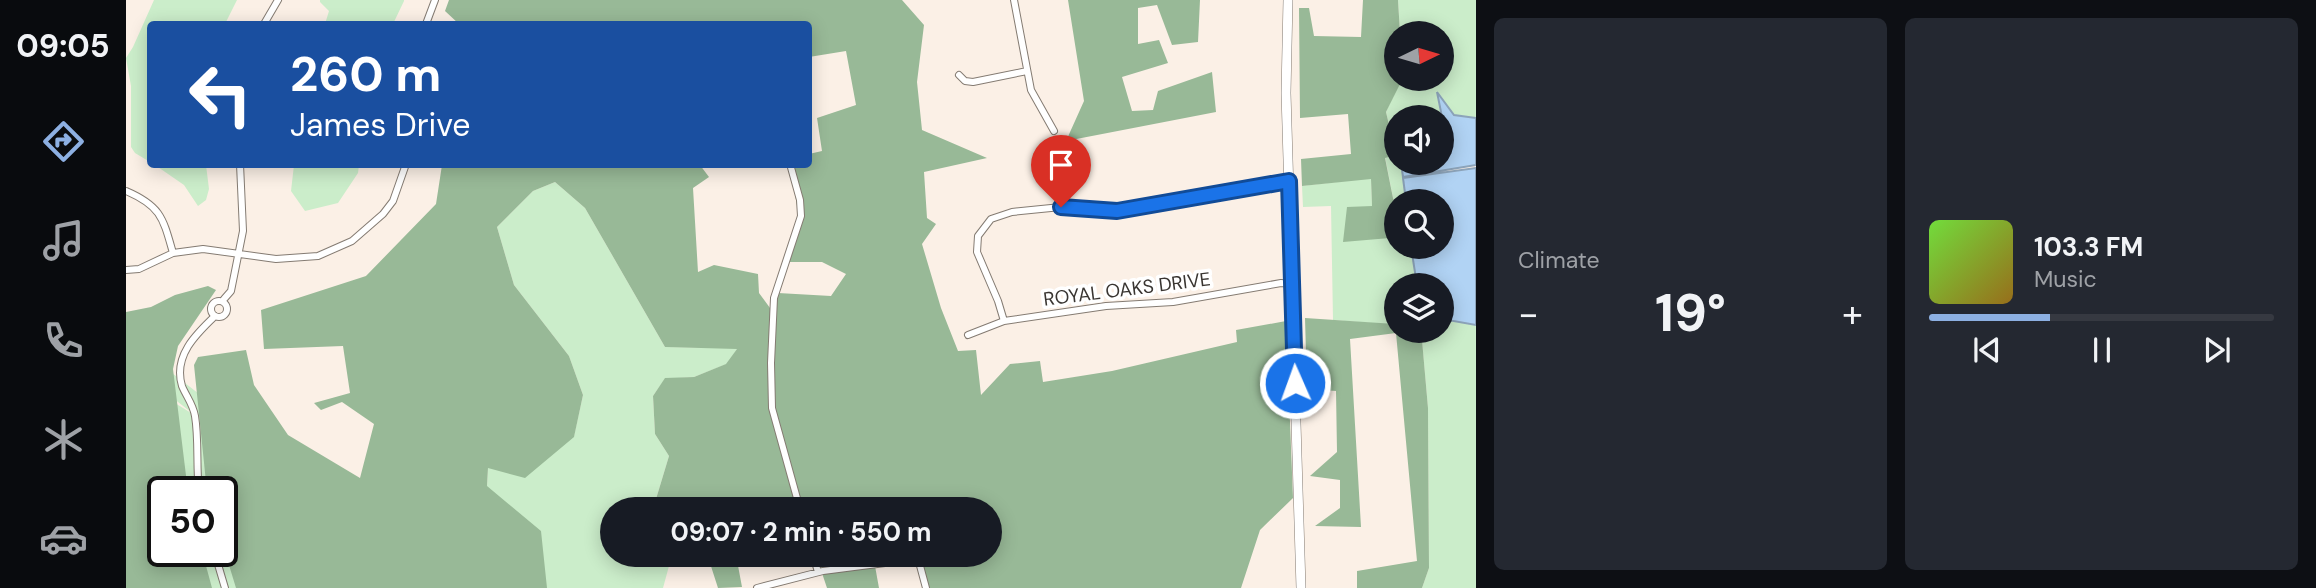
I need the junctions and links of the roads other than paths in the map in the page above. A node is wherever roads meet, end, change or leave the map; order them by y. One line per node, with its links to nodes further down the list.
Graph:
1 (278, 0): 5 (street)
2 (435, 0): 6 (street)
3 (1014, 0): 7 (street)
4 (1288, 0): 13 (main road)
5 (266, 21)
6 (427, 21)
7 (1027, 71): 8 (street); 9 (street)
8 (959, 75)
9 (1054, 131)
10 (240, 168): 16 (street)
11 (405, 168): 16 (street)
12 (791, 168): 24 (street)
13 (1289, 181): 18 (main road); 21 (street)
14 (126, 191): 15 (street)
15 (173, 253): 16 (street); 17 (street)
16 (239, 254): 19 (street)
17 (126, 270)
18 (1292, 284): 21 (street, ROYAL OAKS DRIVE); 31 (main road)
19 (223, 301): 20 (street); 20 (street)
20 (215, 316): 23 (street)
21 (1004, 321): 22 (street, ROYAL OAKS DRIVE)
22 (968, 335)
23 (198, 476)
24 (797, 497)
25 (219, 567): 28 (street)
26 (817, 567): 27 (street)
27 (818, 572): 29 (street); 30 (street)
28 (225, 588)
29 (757, 588)
30 (926, 588)
31 (1301, 588)

